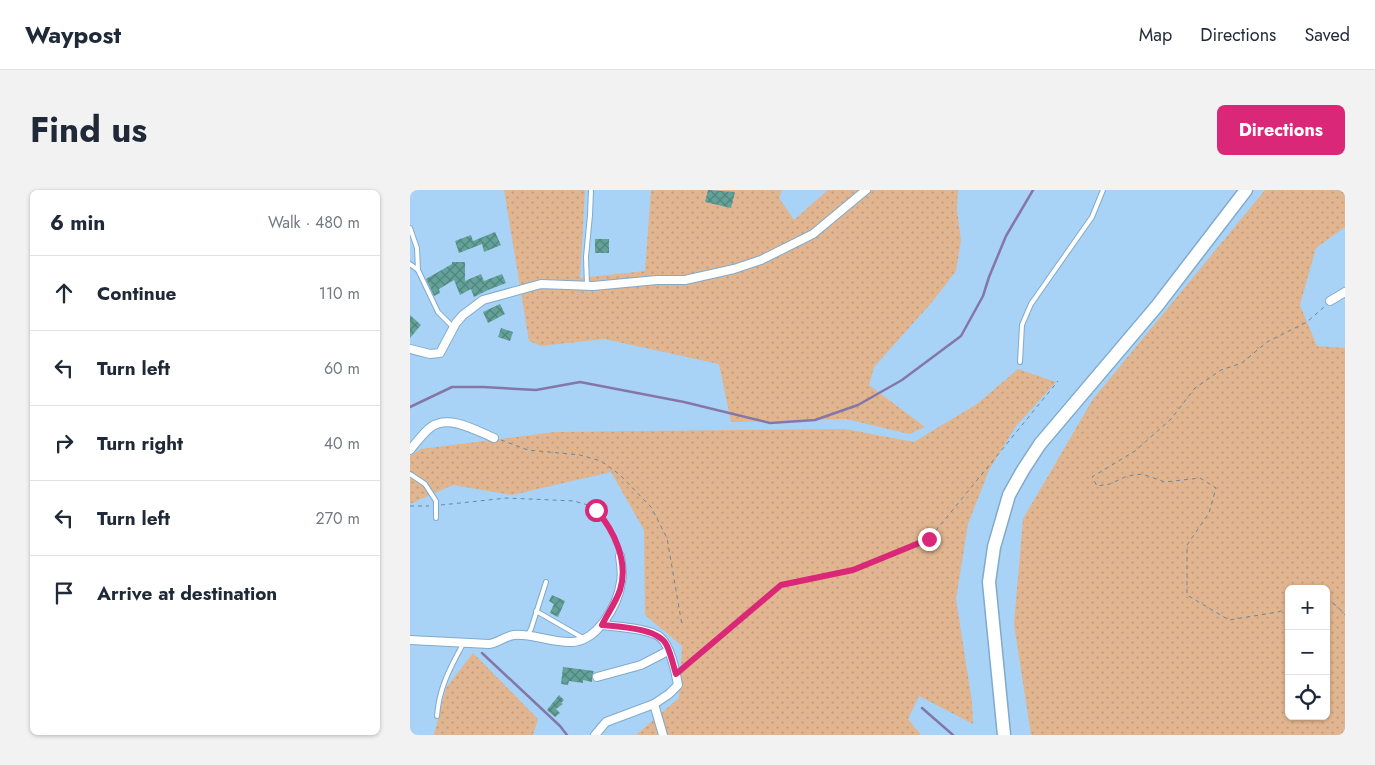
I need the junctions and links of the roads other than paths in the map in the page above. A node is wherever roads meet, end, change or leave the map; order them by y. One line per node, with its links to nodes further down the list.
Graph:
1 (591, 190): 8 (lane)
2 (866, 190): 8 (street)
3 (1104, 190): 13 (lane)
4 (1246, 190): 32 (main road)
5 (410, 228): 7 (lane)
6 (410, 264): 7 (lane)
7 (418, 270): 11 (lane)
8 (588, 286): 11 (street)
9 (1345, 292): 10 (street)
10 (1330, 301)
11 (453, 327): 12 (street)
12 (410, 349)
13 (1020, 362)
14 (494, 438): 15 (street)
15 (410, 450)
16 (410, 474): 17 (lane)
17 (436, 518)
18 (620, 556): 21 (street)
19 (546, 582): 20 (lane)
20 (536, 611): 22 (lane); 23 (lane)
21 (602, 625): 23 (street); 26 (street)
22 (527, 636): 23 (street); 25 (street)
23 (585, 639)
24 (410, 640): 25 (street)
25 (463, 644): 29 (lane)
26 (668, 651): 27 (street); 28 (street)
27 (597, 677)
28 (654, 704): 30 (street); 31 (street)
29 (437, 716)
30 (595, 735)
31 (663, 735)
32 (1004, 735)

